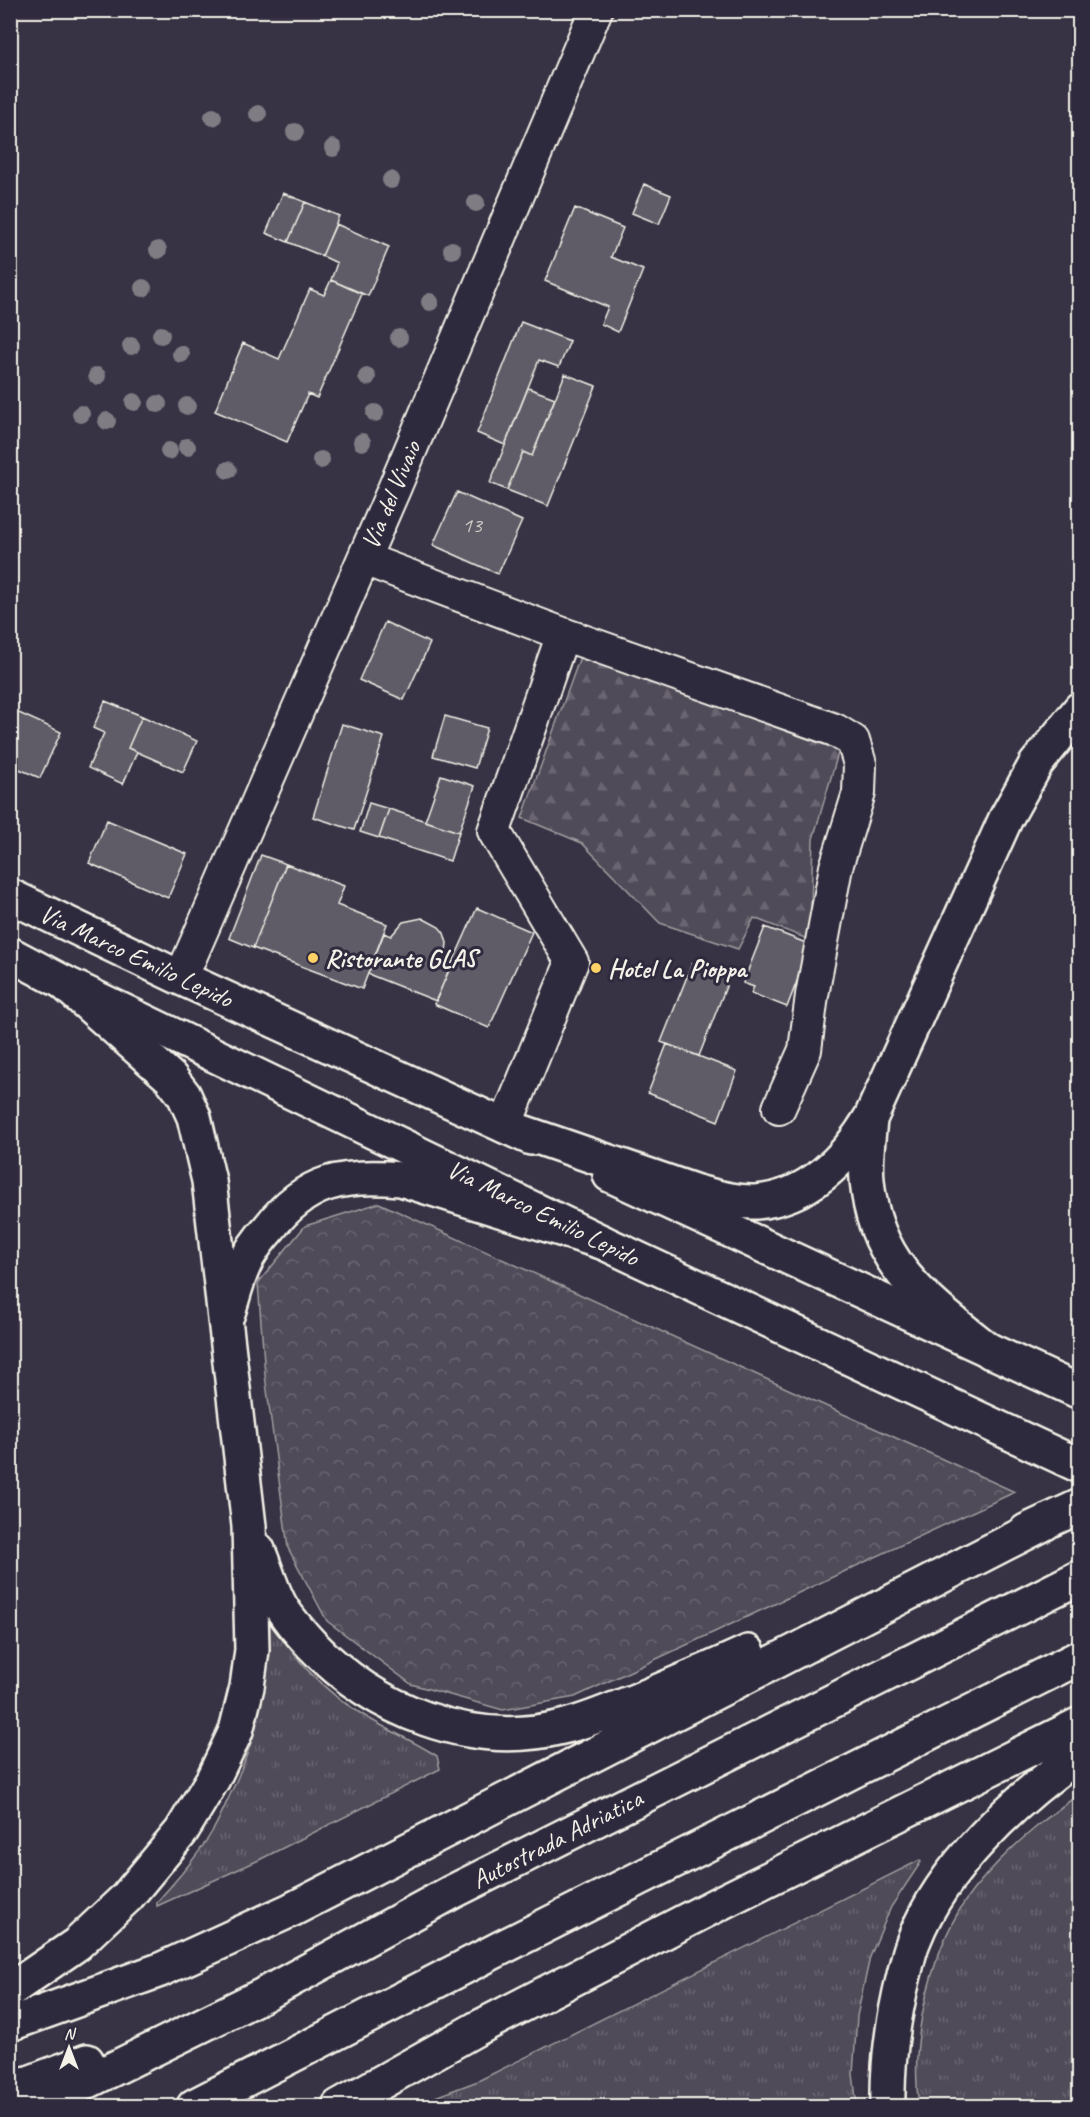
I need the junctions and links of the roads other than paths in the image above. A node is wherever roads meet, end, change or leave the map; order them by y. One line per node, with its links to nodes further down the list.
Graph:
1 (596, 10): 2 (street, Via del Vivaio)
2 (364, 559): 3 (street); 7 (street, Via del Vivaio)
3 (563, 634): 9 (street); 11 (street)
4 (1080, 709): 10 (main road)
5 (10, 896): 7 (main road, Via Marco Emilio Lepido)
6 (10, 954): 8 (main road, Via Marco Emilio Lepido)
7 (181, 978): 11 (main road, Via Marco Emilio Lepido)
8 (63, 982): 12 (main road, Via Marco Emilio Lepido); 13 (main road)
9 (778, 1108)
10 (871, 1117): 11 (main road); 14 (main road)
11 (505, 1126): 14 (main road, Via Marco Emilio Lepido)
12 (602, 1242): 13 (main road); 16 (main road, Via Marco Emilio Lepido)
13 (226, 1320): 19 (main road)
14 (991, 1352): 15 (main road, Via Marco Emilio Lepido)
15 (1080, 1392)
16 (1070, 1462)
17 (1080, 1506): 18 (main road)
18 (1045, 1523): 19 (main road); 26 (main road)
19 (249, 1526): 24 (main road)
20 (1080, 1577): 25 (main road, Autostrada Adriatica)
21 (1080, 1658): 29 (main road)
22 (1080, 1724): 30 (main road)
23 (1080, 1754): 31 (main road)
24 (10, 1990)
25 (263, 1995): 27 (main road); 28 (main road, Autostrada Adriatica)
26 (10, 2024)
27 (10, 2090)
28 (38, 2106)
29 (194, 2106)
30 (339, 2106)
31 (888, 2106)

